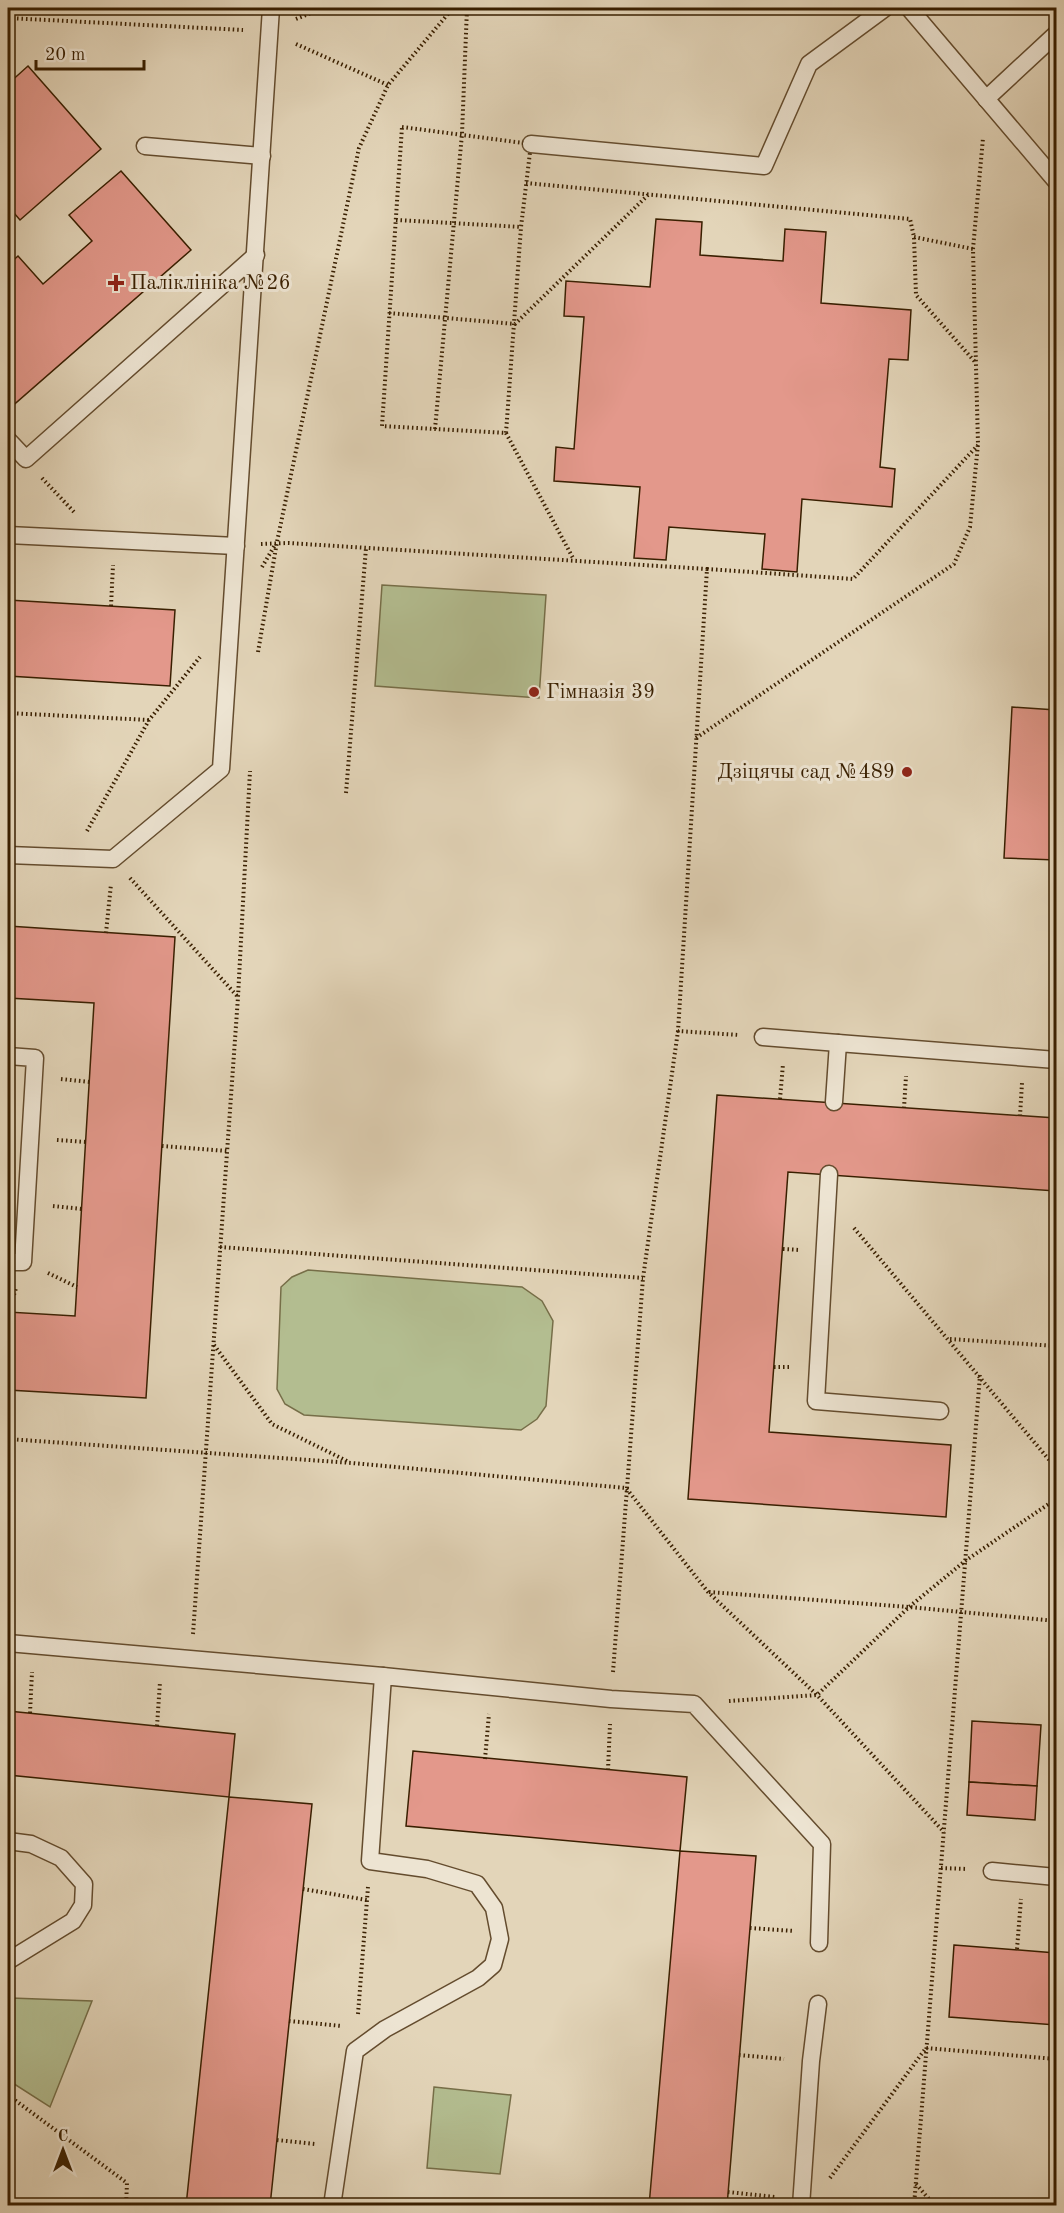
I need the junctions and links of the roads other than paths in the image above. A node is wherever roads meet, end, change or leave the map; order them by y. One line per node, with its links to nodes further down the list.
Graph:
1 (271, 8): 8 (lane)
2 (885, 8): 6 (lane)
3 (909, 8): 5 (lane)
4 (1056, 34): 5 (lane)
5 (986, 99): 9 (lane)
6 (531, 144)
7 (145, 146): 8 (lane)
8 (262, 156): 10 (lane)
9 (1056, 181)
10 (256, 255): 11 (lane); 13 (lane)
11 (8, 441)
12 (8, 535): 13 (lane)
13 (236, 546): 14 (lane)
14 (8, 855)
15 (763, 1036): 16 (lane)
16 (838, 1042): 18 (lane); 19 (lane)
17 (8, 1056): 21 (lane)
18 (1056, 1060)
19 (834, 1102)
20 (829, 1174): 22 (lane)
21 (15, 1262)
22 (940, 1411)
23 (8, 1643): 24 (lane)
24 (383, 1676): 28 (lane); 32 (lane)
25 (8, 1841): 29 (lane)
26 (992, 1871): 27 (lane)
27 (1056, 1877)
28 (819, 1938)
29 (8, 1961)
30 (818, 2004): 31 (lane)
31 (801, 2203)
32 (332, 2205)

